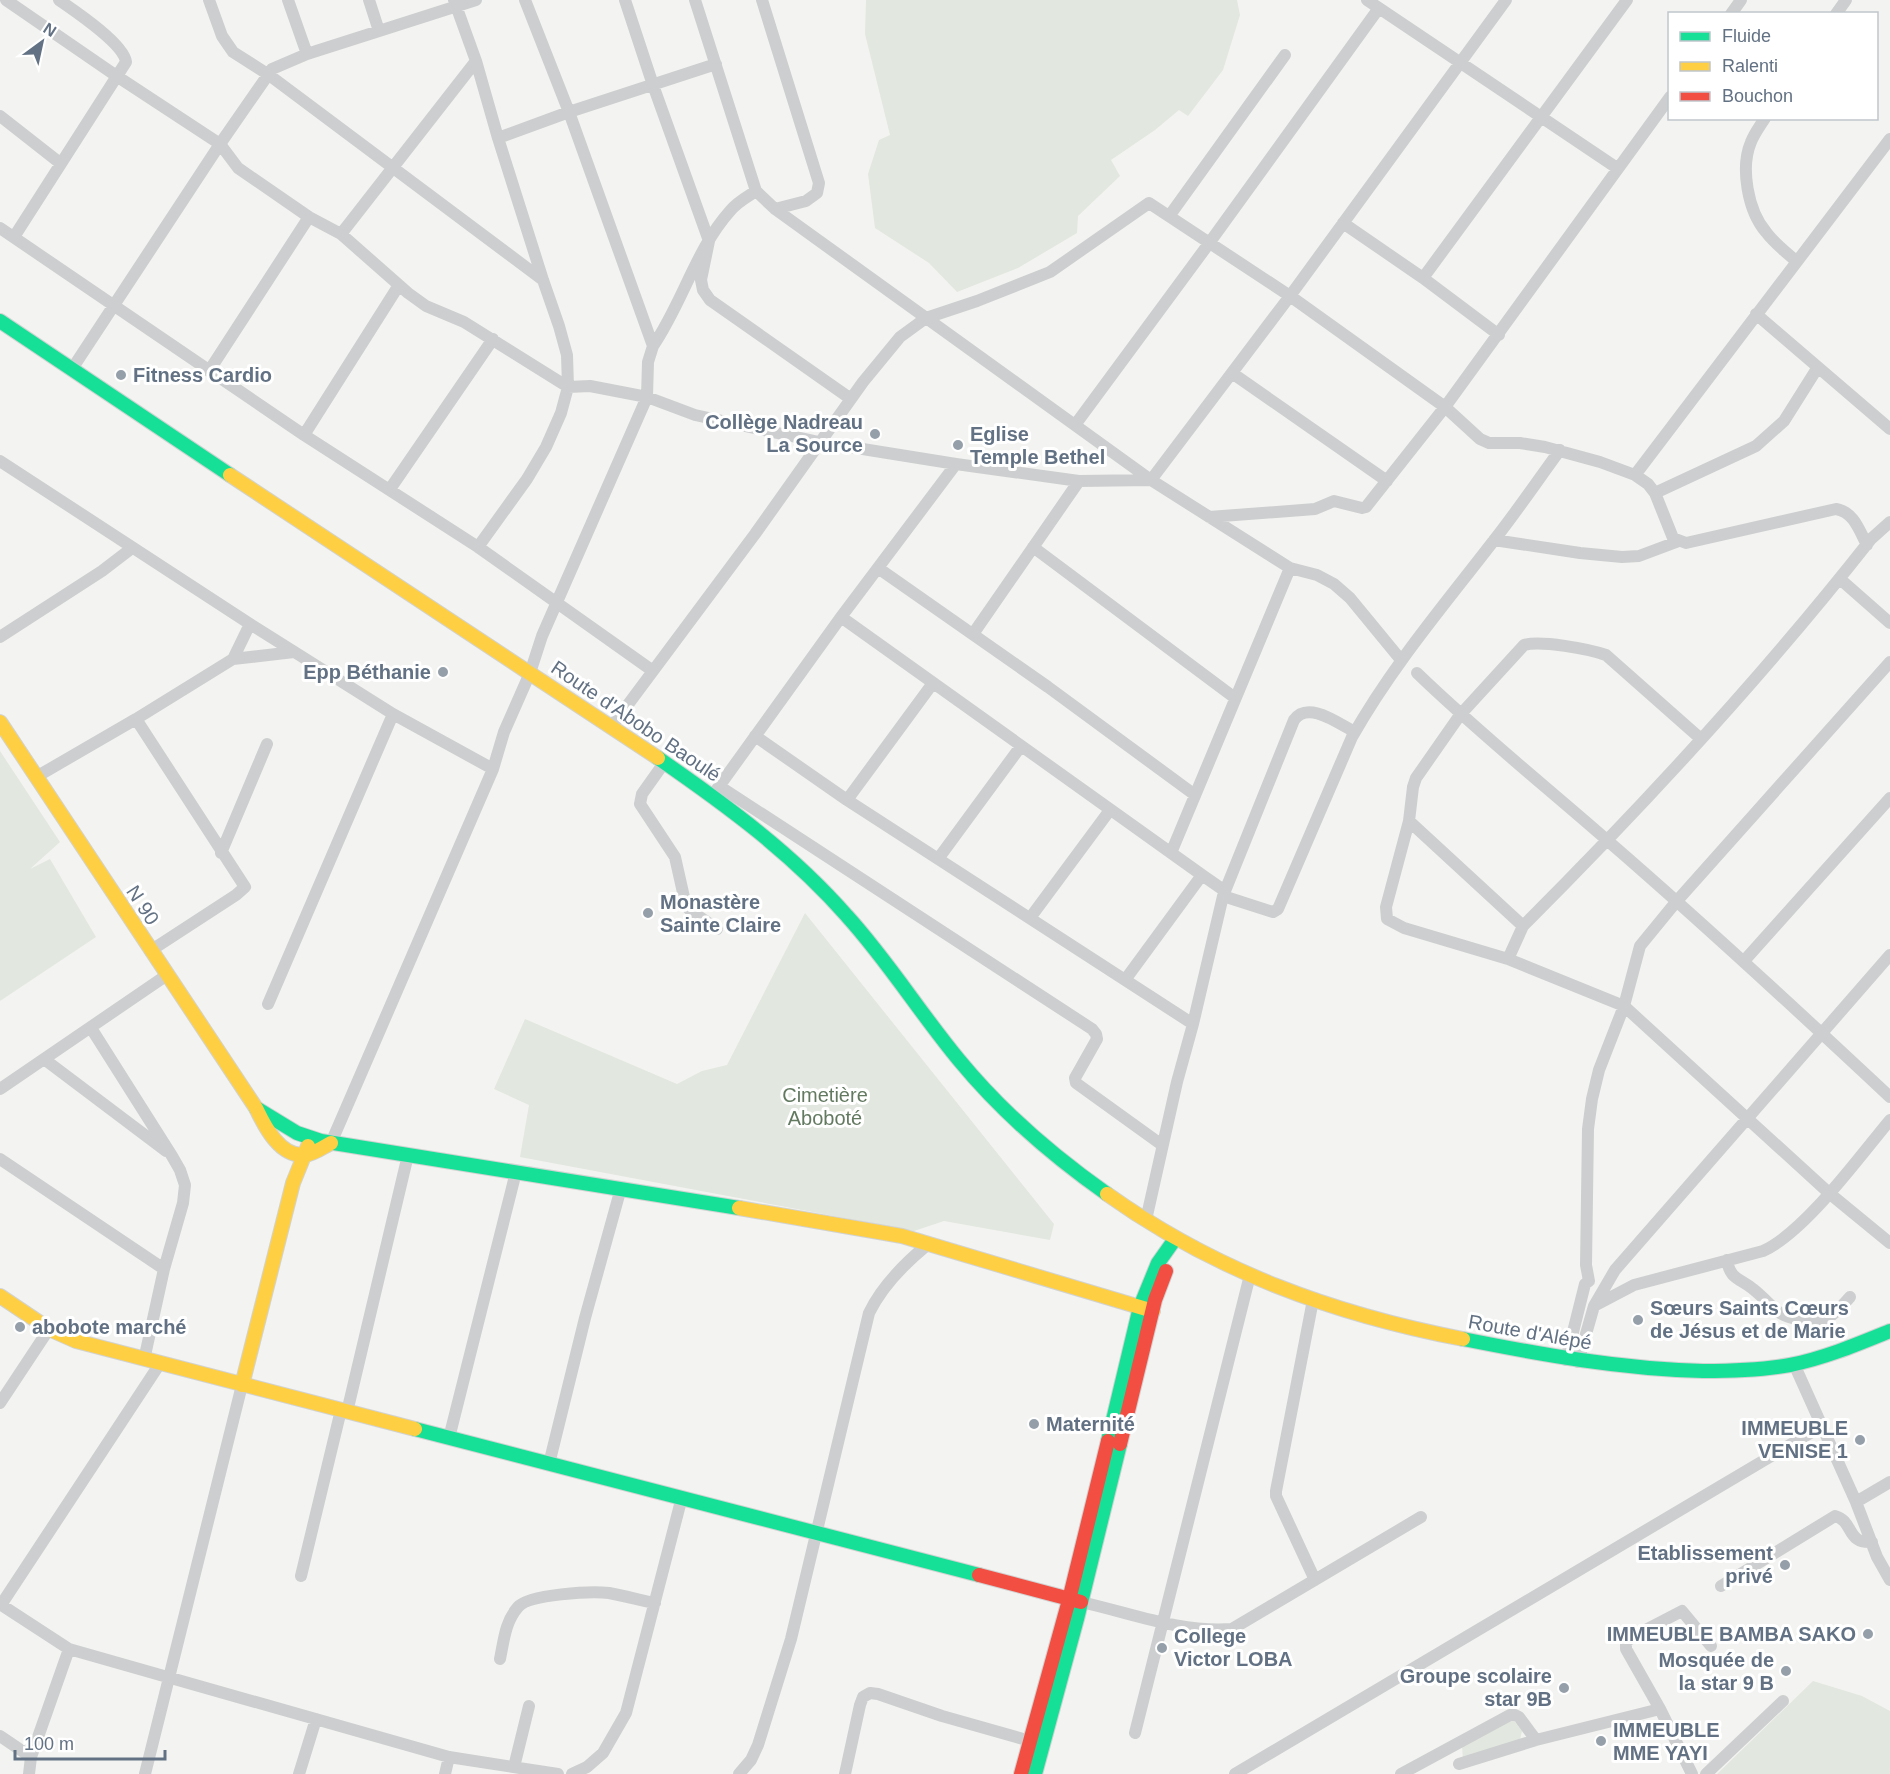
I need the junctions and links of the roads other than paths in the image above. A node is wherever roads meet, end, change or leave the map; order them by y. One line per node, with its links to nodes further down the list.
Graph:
1 (6, 0): 23 (street)
2 (59, 0): 23 (street)
3 (209, 0): 22 (street)
4 (288, 0): 17 (street)
5 (369, 0): 16 (street)
6 (476, 0): 14 (street)
7 (525, 0): 26 (street)
8 (625, 0): 24 (street)
9 (694, 0): 21 (street)
10 (762, 0): 37 (street)
11 (1367, 0): 15 (street)
12 (1506, 0): 20 (street)
13 (1627, 0): 28 (street)
14 (455, 4): 16 (street); 19 (street)
15 (1379, 8): 20 (street); 45 (street)
16 (379, 31): 17 (street)
17 (307, 54): 22 (street)
18 (1285, 55): 38 (street)
19 (476, 61): 30 (street); 35 (street)
20 (1460, 61): 28 (street); 40 (street)
21 (716, 64): 24 (street); 36 (street)
22 (269, 75): 32 (street); 35 (street)
23 (118, 77): 32 (street); 33 (street)
24 (652, 85): 26 (street); 44 (street)
25 (1668, 100): 34 (street)
26 (569, 112): 30 (street); 57 (street)
27 (0, 116): 33 (street)
28 (1542, 116): 34 (street); 47 (street)
29 (1764, 120): 46 (street)
30 (498, 138): 48 (street)
31 (1890, 139): 46 (street)
32 (220, 144): 39 (street); 51 (street)
33 (60, 163): 43 (street)
34 (1617, 168): 55 (street)
35 (394, 169): 42 (street); 48 (street)
36 (756, 190): 37 (street); 44 (street)
37 (775, 209): 53 (street)
38 (1170, 215): 45 (street); 53 (street)
39 (309, 217): 42 (street); 60 (street)
40 (1342, 223): 47 (street); 50 (street)
41 (0, 228): 43 (street)
42 (341, 234): 49 (street)
43 (14, 237): 51 (street)
44 (709, 241): 57 (street); 64 (street)
45 (1210, 242): 50 (street); 66 (street)
46 (1796, 261): 52 (street)
47 (1423, 278): 55 (street)
48 (543, 280): 62 (street)
49 (399, 285): 56 (street); 68 (street)
50 (1290, 296): 61 (street); 65 (street)
51 (115, 307): 59 (street); 60 (street)
52 (1756, 314): 58 (street); 73 (street)
53 (926, 318): 64 (street); 66 (street)
54 (0, 321): 59 (main road, Route d'Abobo Baoulé)
55 (1499, 335): 65 (street)
56 (493, 339): 62 (street); 77 (street)
57 (653, 346): 63 (street)
58 (1818, 367): 67 (street); 78 (street)
59 (72, 369): 101 (main road, Route d'Abobo Baoulé)
60 (209, 371): 68 (street)
61 (1232, 373): 74 (street); 76 (street)
62 (568, 387): 63 (street); 84 (street)
63 (647, 397): 69 (street); 90 (street)
64 (851, 399): 69 (street)
65 (1445, 407): 70 (street); 76 (street)
66 (1074, 425): 74 (street)
67 (1890, 429)
68 (304, 435): 77 (street)
69 (819, 442): 72 (street); 100 (street)
70 (1560, 450): 73 (street); 81 (street)
71 (0, 460): 86 (street)
72 (956, 464): 75 (street); 87 (street)
73 (1635, 475): 78 (street)
74 (1151, 480): 75 (street); 79 (street)
75 (1079, 481): 85 (street)
76 (1387, 482): 79 (street)
77 (390, 489): 84 (street)
78 (1655, 493): 82 (street)
79 (1209, 517): 88 (street)
80 (1890, 522): 83 (street)
81 (1494, 540): 82 (street); 98 (street)
82 (1679, 541): 83 (street)
83 (1867, 545): 89 (street)
84 (478, 547): 90 (street)
85 (1033, 547): 94 (street); 104 (street)
86 (132, 548): 93 (street); 95 (street)
87 (878, 568): 91 (street); 94 (street)
88 (1290, 568): 98 (street); 104 (street)
89 (1840, 579): 92 (street); 112 (street)
90 (555, 603): 100 (street); 101 (street)
91 (841, 616): 103 (street); 111 (street)
92 (1890, 623)
93 (250, 624): 96 (street); 97 (street)
94 (973, 634): 119 (street)
95 (0, 637)
96 (294, 652): 97 (street); 105 (street)
97 (233, 659): 107 (street)
98 (1401, 660): 110 (street)
99 (1890, 662): 130 (street)
100 (653, 671): 109 (street)
101 (530, 673): 109 (main road, Route d'Abobo Baoulé); 116 (street)
102 (1418, 673): 106 (street)
103 (933, 683): 114 (street); 121 (street)
104 (1235, 698): 119 (street)
105 (393, 714): 116 (street); 140 (street)
106 (1460, 714): 112 (street); 123 (street); 124 (street)
107 (136, 719): 117 (street); 125 (street)
108 (0, 722): 117 (main road, N 90)
109 (612, 726): 115 (main road, Route d'Abobo Baoulé)
110 (1355, 732): 129 (street); 129 (street)
111 (755, 736): 118 (street); 121 (street)
112 (1701, 739): 124 (street)
113 (267, 744): 125 (street)
114 (1021, 746): 122 (street); 127 (street)
115 (664, 763): 118 (main road, Route d'Abobo Baoulé); 133 (street)
116 (493, 770): 152 (street)
117 (36, 777): 134 (main road, N 90)
118 (716, 791): 153 (street); 163 (main road, Route d'Abobo Baoulé)
119 (1195, 795): 126 (street)
120 (1890, 798): 137 (street)
121 (848, 800): 127 (street)
122 (1110, 810): 126 (street); 131 (street)
123 (1409, 821): 132 (street); 136 (street)
124 (1608, 841): 130 (street); 132 (street)
125 (221, 853): 134 (street)
126 (1171, 853): 128 (street)
127 (938, 859): 131 (street)
128 (1202, 875): 129 (street); 139 (street)
129 (1224, 893): 142 (street)
130 (1676, 902): 137 (street); 141 (street)
131 (1030, 918): 139 (street)
132 (1524, 926): 136 (street)
133 (717, 929)
134 (150, 951): 138 (main road, N 90)
135 (1890, 955): 144 (street)
136 (1508, 959): 141 (street)
137 (1744, 961): 144 (street)
138 (167, 975): 143 (street); 148 (main road, N 90)
139 (1125, 980): 142 (street)
140 (268, 1004)
141 (1624, 1006): 149 (street); 171 (street)
142 (1193, 1024): 153 (street)
143 (91, 1028): 145 (street); 157 (street)
144 (1822, 1033): 147 (street); 149 (street)
145 (44, 1059): 146 (street); 157 (street)
146 (0, 1089)
147 (1890, 1096)
148 (256, 1108): 151 (main road, N 90); 154 (main road, N 90)
149 (1748, 1118): 162 (street); 169 (street)
150 (1890, 1120): 162 (street)
151 (303, 1135): 152 (main road, N 90); 154 (main road); 155 (main road)
152 (331, 1143): 155 (main road); 156 (main road, N 90)
153 (1162, 1144): 163 (street)
154 (289, 1150): 155 (main road, N 90); 160 (main road)
155 (305, 1155): 160 (main road)
156 (408, 1155): 159 (main road, N 90); 185 (street)
157 (172, 1156): 168 (street)
158 (0, 1159): 168 (street)
159 (516, 1172): 161 (main road, N 90); 187 (street)
160 (293, 1183): 183 (main road)
161 (621, 1188): 166 (main road, N 90); 188 (street)
162 (1829, 1193): 165 (street); 167 (street)
163 (1146, 1220): 164 (main road, Route d'Abobo Baoulé)
164 (1175, 1239): 170 (main road, Route d'Alépé); 176 (main road)
165 (1890, 1243)
166 (927, 1245): 176 (main road, N 90); 193 (street)
167 (1726, 1260): 173 (street); 175 (street)
168 (164, 1269): 179 (street)
169 (1613, 1273): 171 (street); 175 (street)
170 (1250, 1275): 174 (main road, Route d'Alépé); 202 (street)
171 (1589, 1281): 175 (street)
172 (0, 1296): 177 (main road)
173 (1850, 1297)
174 (1313, 1299): 180 (main road, Route d'Alépé); 196 (street)
175 (1587, 1307): 180 (street)
176 (1146, 1309): 199 (main road)
177 (49, 1329): 179 (main road); 184 (street)
178 (1890, 1331): 181 (main road, Route d'Alépé)
179 (144, 1360): 182 (main road)
180 (1572, 1361): 181 (main road, Route d'Alépé)
181 (1794, 1364): 186 (street)
182 (159, 1365): 183 (main road); 201 (street)
183 (242, 1385): 185 (main road); 206 (street)
184 (0, 1403)
185 (344, 1411): 187 (main road); 195 (street)
186 (1822, 1426): 191 (street); 230 (street)
187 (449, 1438): 188 (main road)
188 (549, 1464): 190 (main road)
189 (1890, 1482): 191 (street)
190 (682, 1497): 193 (main road); 200 (street)
191 (1856, 1502): 194 (street)
192 (1421, 1517): 196 (street)
193 (818, 1534): 199 (main road); 226 (street)
194 (1872, 1542): 197 (street); 198 (street)
195 (301, 1576)
196 (1315, 1580): 202 (street)
197 (1890, 1580)
198 (1721, 1586)
199 (1075, 1601): 202 (street); 214 (main road); 229 (main road)
200 (655, 1603): 205 (street); 225 (street)
201 (1, 1605): 204 (street)
202 (1163, 1623): 211 (street)
203 (1711, 1646): 209 (street)
204 (69, 1650): 206 (street); 216 (street)
205 (500, 1659)
206 (170, 1679): 210 (street); 221 (street)
207 (1783, 1701): 233 (street)
208 (529, 1706): 218 (street)
209 (1660, 1708): 213 (street); 232 (street)
210 (316, 1719): 217 (street); 222 (street)
211 (1135, 1733)
212 (0, 1736): 216 (street)
213 (1536, 1740): 215 (street); 219 (street)
214 (1030, 1741): 227 (street); 228 (main road)
215 (1457, 1745): 219 (street); 231 (street)
216 (31, 1757): 220 (street)
217 (449, 1757): 218 (street); 223 (street)
218 (514, 1767): 224 (street)
219 (1459, 1769)
220 (29, 1774)
221 (145, 1774)
222 (299, 1774)
223 (445, 1774)
224 (558, 1774)
225 (572, 1774)
226 (739, 1774)
227 (845, 1774)
228 (1021, 1774)
229 (1035, 1774)
230 (1235, 1774)
231 (1401, 1774)
232 (1692, 1774)
233 (1706, 1774)

